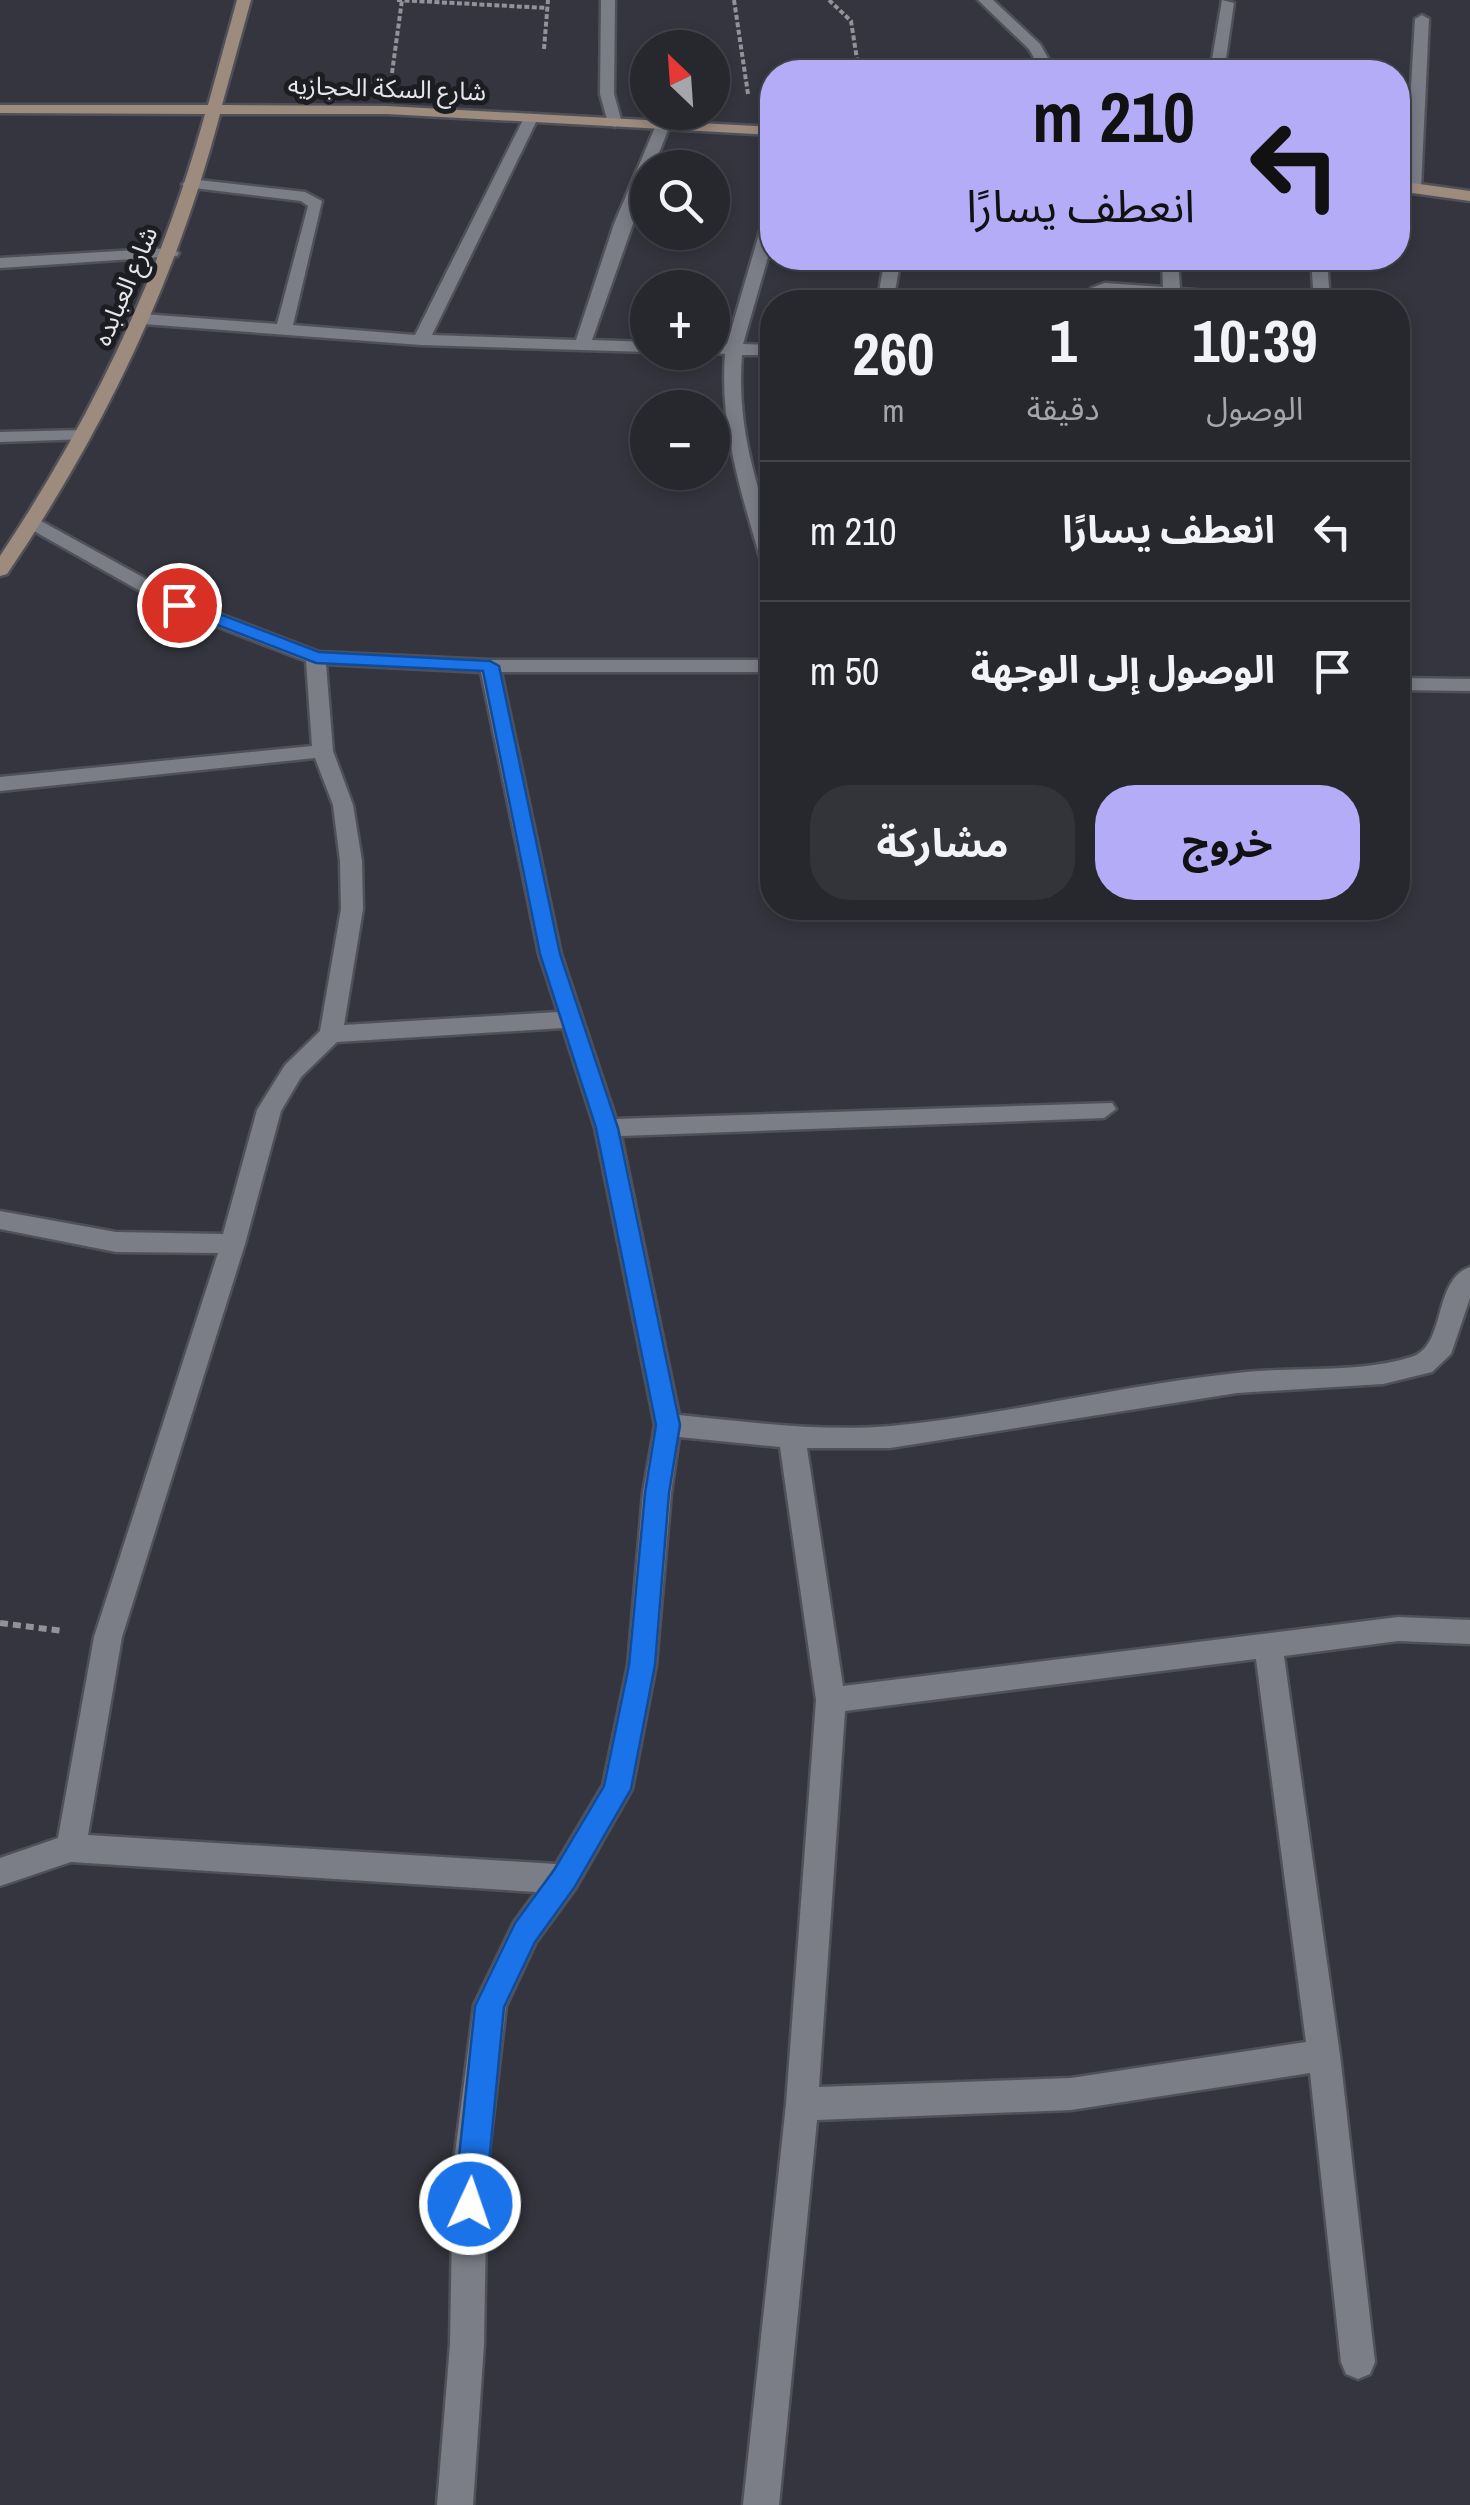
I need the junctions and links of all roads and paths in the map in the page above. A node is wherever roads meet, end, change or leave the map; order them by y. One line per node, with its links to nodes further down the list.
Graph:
1 (244, 0): 15 (street, شارع العبابده)
2 (400, 0): 9 (path); 17 (path)
3 (548, 0): 9 (path)
4 (608, 0): 19 (street)
5 (734, 0): 23 (path)
6 (829, 0): 12 (path)
7 (984, 0): 13 (street)
8 (1227, 3): 14 (street)
9 (548, 8): 11 (path)
10 (1422, 18): 25 (street)
11 (544, 49)
12 (857, 60)
13 (1042, 60)
14 (1219, 60)
15 (212, 108): 16 (street, شارع السكة الحجازيه); 17 (street, شارع السكة الحجازيه); 26 (street, شارع العبابده)
16 (0, 109)
17 (388, 110): 18 (street, شارع السكة الحجازيه)
18 (531, 118): 19 (street, شارع السكة الحجازيه); 34 (street)
19 (615, 122): 20 (street, شارع السكة الحجازيه)
20 (630, 123)
21 (730, 129): 23 (street, شارع السكة الحجازيه)
22 (661, 130): 35 (street)
23 (753, 130): 24 (street, شارع السكة الحجازيه)
24 (760, 130)
25 (1410, 137)
26 (190, 184): 29 (street, شارع العبابده); 33 (street)
27 (1410, 188): 28 (street)
28 (1470, 196)
29 (170, 253): 30 (street); 32 (street, شارع العبابده)
30 (0, 263)
31 (760, 270): 38 (street)
32 (143, 319): 33 (street); 40 (street, شارع العبابده)
33 (284, 329): 34 (street)
34 (420, 340): 35 (street)
35 (582, 346): 36 (street)
36 (630, 347)
37 (730, 350): 38 (street)
38 (734, 350): 39 (street); 43 (street)
39 (760, 350)
40 (82, 435): 41 (street); 42 (street, شارع العبابده)
41 (0, 436)
42 (32, 522): 44 (street, شارع العبابده); 45 (street)
43 (760, 526)
44 (0, 570)
45 (316, 658): 46 (street); 50 (street)
46 (490, 666): 47 (street); 52 (street)
47 (760, 666)
48 (1410, 684): 49 (street)
49 (1470, 686)
50 (323, 751): 51 (street); 53 (street)
51 (0, 784)
52 (571, 1019): 53 (street); 55 (street)
53 (331, 1034): 57 (street)
54 (1104, 1109): 55 (street)
55 (607, 1128): 59 (street)
56 (0, 1220): 57 (street)
57 (233, 1244): 63 (street)
58 (1470, 1277): 60 (street)
59 (668, 1425): 60 (street); 68 (street)
60 (792, 1437): 65 (street)
61 (0, 1623): 63 (path)
62 (1470, 1632): 64 (street)
63 (108, 1637): 66 (street)
64 (1268, 1645): 65 (street); 69 (street)
65 (831, 1700): 70 (street)
66 (71, 1848): 67 (street); 68 (street)
67 (0, 1872)
68 (564, 1879): 72 (street)
69 (1324, 2055): 70 (street); 71 (street)
70 (802, 2104): 73 (street)
71 (1358, 2362)
72 (455, 2505)
73 (761, 2505)

